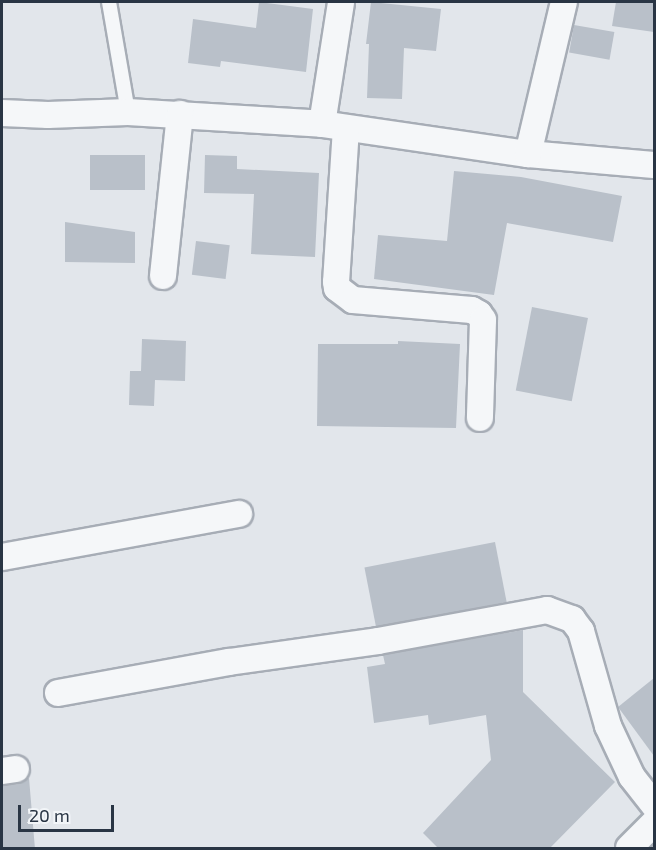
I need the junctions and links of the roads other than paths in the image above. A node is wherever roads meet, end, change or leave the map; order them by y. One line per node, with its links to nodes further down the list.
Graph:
1 (110, 2): 4 (lane)
2 (341, 2): 7 (street)
3 (564, 2): 8 (street)
4 (128, 112): 5 (street); 6 (street)
5 (2, 113)
6 (180, 114): 7 (street); 10 (street)
7 (334, 126): 8 (street); 11 (street)
8 (528, 154): 9 (street)
9 (654, 165)
10 (163, 276)
11 (480, 418)
12 (240, 514): 13 (street)
13 (2, 557)
14 (58, 693): 15 (street)
15 (654, 805)
16 (654, 823): 17 (street)
17 (629, 849)

